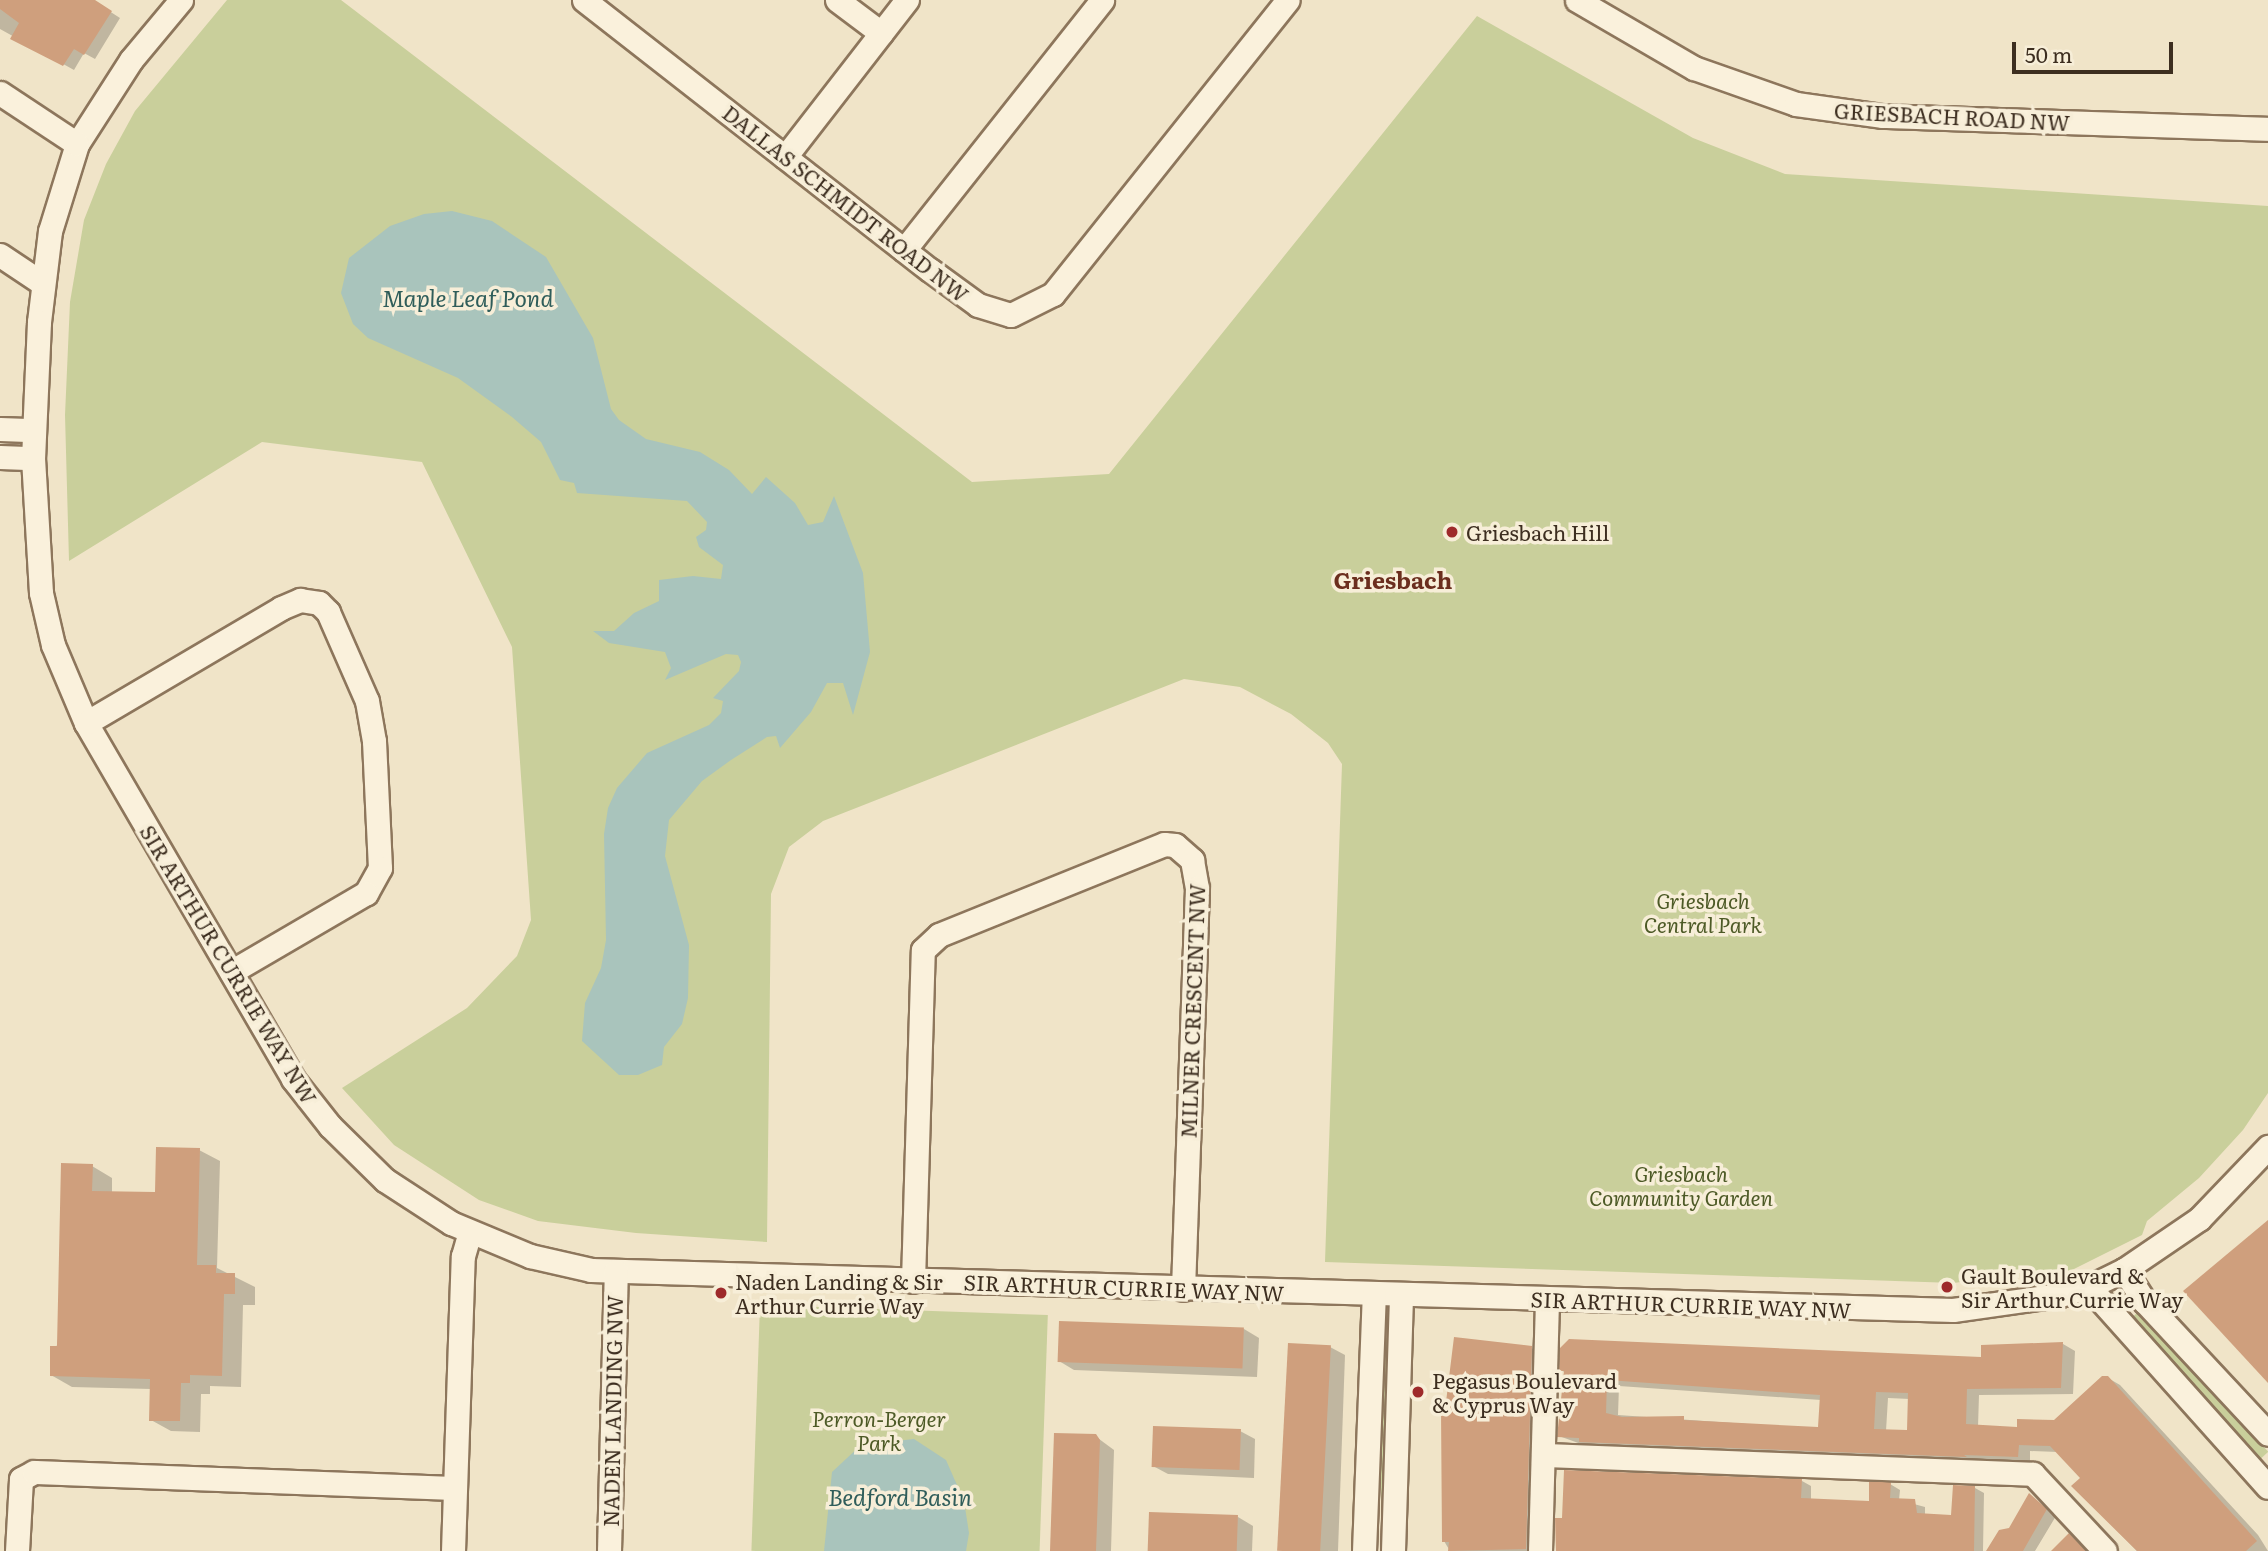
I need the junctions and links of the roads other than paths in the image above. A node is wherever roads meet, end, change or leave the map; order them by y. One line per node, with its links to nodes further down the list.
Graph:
1 (181, 0): 11 (street, SIR ARTHUR CURRIE WAY NW)
2 (584, 0): 12 (street, DALLAS SCHMIDT ROAD NW)
3 (836, 0): 8 (street)
4 (907, 0): 8 (street)
5 (1102, 0): 13 (street)
6 (1577, 0): 10 (street, GRIESBACH ROAD NW)
7 (1281, 2): 13 (street, DALLAS SCHMIDT ROAD NW)
8 (881, 33): 12 (street)
9 (0, 93): 11 (street)
10 (2268, 129)
11 (77, 144): 15 (street, SIR ARTHUR CURRIE WAY NW)
12 (785, 156): 13 (street, DALLAS SCHMIDT ROAD NW)
13 (904, 250)
14 (0, 256): 15 (street)
15 (42, 283): 17 (street, SIR ARTHUR CURRIE WAY NW)
16 (0, 429): 17 (street)
17 (34, 430): 19 (street, SIR ARTHUR CURRIE WAY NW)
18 (0, 457): 19 (street)
19 (33, 458): 20 (street, SIR ARTHUR CURRIE WAY NW)
20 (86, 723): 21 (street, SIR ARTHUR CURRIE WAY NW); 21 (street)
21 (231, 972): 23 (street, SIR ARTHUR CURRIE WAY NW)
22 (2268, 1147): 24 (street, SIR ARTHUR CURRIE WAY NW)
23 (470, 1232): 25 (street, SIR ARTHUR CURRIE WAY NW); 35 (street)
24 (2124, 1270): 27 (street, SIR ARTHUR CURRIE WAY NW); 32 (street)
25 (616, 1271): 26 (street, SIR ARTHUR CURRIE WAY NW); 38 (street, NADEN LANDING NW)
26 (913, 1281): 28 (street, SIR ARTHUR CURRIE WAY NW); 28 (street, MILNER CRESCENT NW)
27 (2089, 1287): 31 (street, SIR ARTHUR CURRIE WAY NW); 34 (street)
28 (1183, 1289): 29 (street, SIR ARTHUR CURRIE WAY NW)
29 (1374, 1294): 30 (street, SIR ARTHUR CURRIE WAY NW); 39 (street)
30 (1401, 1295): 31 (street, SIR ARTHUR CURRIE WAY NW); 40 (street)
31 (1547, 1300): 33 (street)
32 (2268, 1434)
33 (1544, 1455): 41 (street); 42 (street)
34 (2268, 1487)
35 (455, 1488): 36 (street); 37 (street)
36 (17, 1551)
37 (453, 1551)
38 (608, 1551)
39 (1364, 1551)
40 (1393, 1551)
41 (1540, 1551)
42 (2105, 1551)

